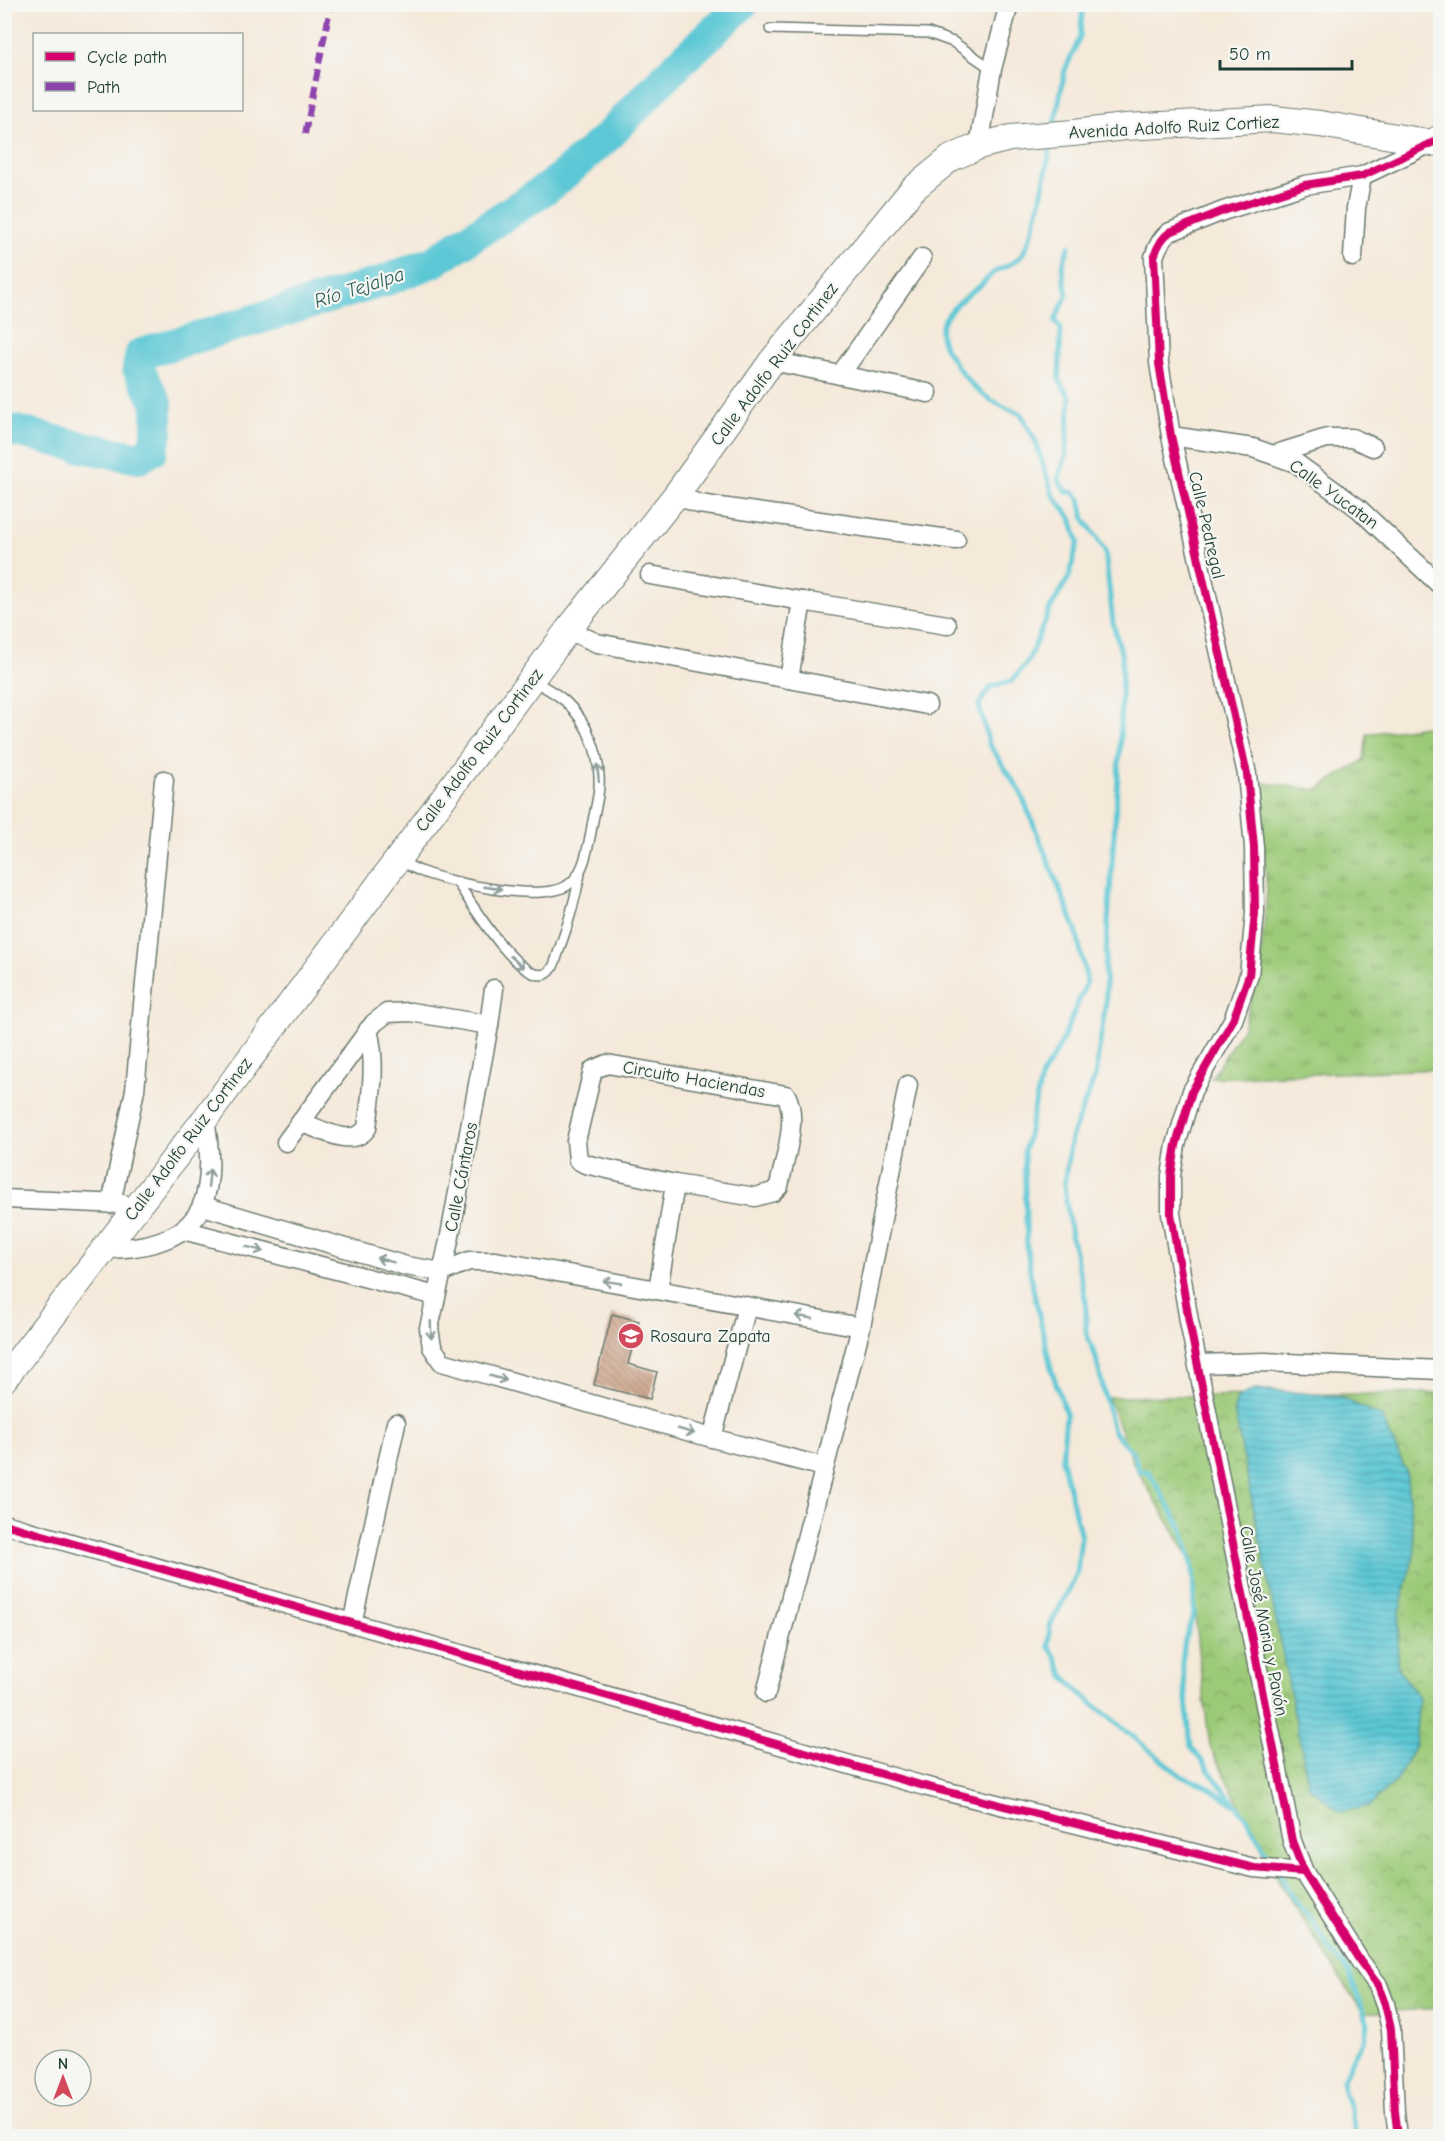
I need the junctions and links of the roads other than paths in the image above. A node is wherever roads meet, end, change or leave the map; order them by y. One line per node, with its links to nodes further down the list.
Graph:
1 (1009, 4): 3 (street)
2 (770, 29): 3 (lane)
3 (992, 69): 5 (street)
4 (1438, 140): 5 (main road, Avenida Adolfo Ruiz Cortiez); 6 (street, Calle Pedregal)
5 (979, 146): 9 (main road, Calle Adolfo Ruiz Cortinez)
6 (1362, 176): 8 (street); 12 (street, Calle Pedregal)
7 (922, 258): 10 (street)
8 (1353, 258)
9 (772, 361): 10 (street); 15 (main road, Calle Adolfo Ruiz Cortinez)
10 (840, 375): 11 (street)
11 (928, 393)
12 (1172, 436): 14 (street, Calle Yucatan); 33 (street, Calle Pedregal)
13 (1373, 447): 14 (street)
14 (1276, 454): 18 (street, Calle Yucatan)
15 (676, 495): 16 (street); 21 (main road, Calle Adolfo Ruiz Cortinez)
16 (956, 540)
17 (650, 575): 19 (street)
18 (1440, 585)
19 (802, 601): 20 (street); 22 (street)
20 (947, 625)
21 (568, 630): 22 (street); 23 (main road, Calle Adolfo Ruiz Cortinez)
22 (789, 679): 24 (street)
23 (532, 680): 26 (main road, Calle Adolfo Ruiz Cortinez); 27 (lane, one-way to 23)
24 (927, 705)
25 (164, 780): 40 (street)
26 (398, 860): 28 (lane); 34 (main road, Calle Adolfo Ruiz Cortinez)
27 (580, 874): 28 (lane, one-way to 27); 28 (lane, one-way to 27)
28 (457, 882)
29 (494, 989): 30 (street, Calle Cántaros)
30 (489, 1025): 31 (street); 44 (street, Calle Cántaros)
31 (368, 1030): 35 (street); 35 (street)
32 (908, 1085): 48 (street)
33 (1192, 1091): 49 (street, Calle José Maria y Pavón)
34 (205, 1119): 39 (main road, Calle Adolfo Ruiz Cortinez); 41 (street, one-way to 34)
35 (301, 1122): 36 (street)
36 (285, 1142)
37 (675, 1184): 37 (street, Circuito Haciendas); 45 (street)
38 (4, 1199): 40 (street)
39 (138, 1203): 40 (street); 43 (main road, Calle Adolfo Ruiz Cortinez)
40 (111, 1204)
41 (203, 1206): 42 (street); 44 (street, one-way to 41)
42 (183, 1230): 43 (street); 46 (street, one-way to 46)
43 (105, 1249): 51 (main road, Calle Adolfo Ruiz Cortinez)
44 (442, 1272): 45 (street, one-way to 44); 46 (street, Calle Cántaros)
45 (658, 1290): 47 (street)
46 (436, 1296): 53 (street, Calle Cántaros, one-way to 53)
47 (747, 1307): 48 (street, one-way to 47); 53 (street)
48 (861, 1327): 54 (street)
49 (1198, 1364): 50 (street); 58 (street, Calle José Maria y Pavón)
50 (1440, 1370)
51 (4, 1379)
52 (396, 1423): 56 (street)
53 (712, 1438): 54 (street)
54 (824, 1467): 57 (street)
55 (4, 1524): 56 (street)
56 (352, 1624): 58 (street)
57 (766, 1693)
58 (1295, 1872): 59 (street, Calle José Maria y Pavón)
59 (1398, 2136)

